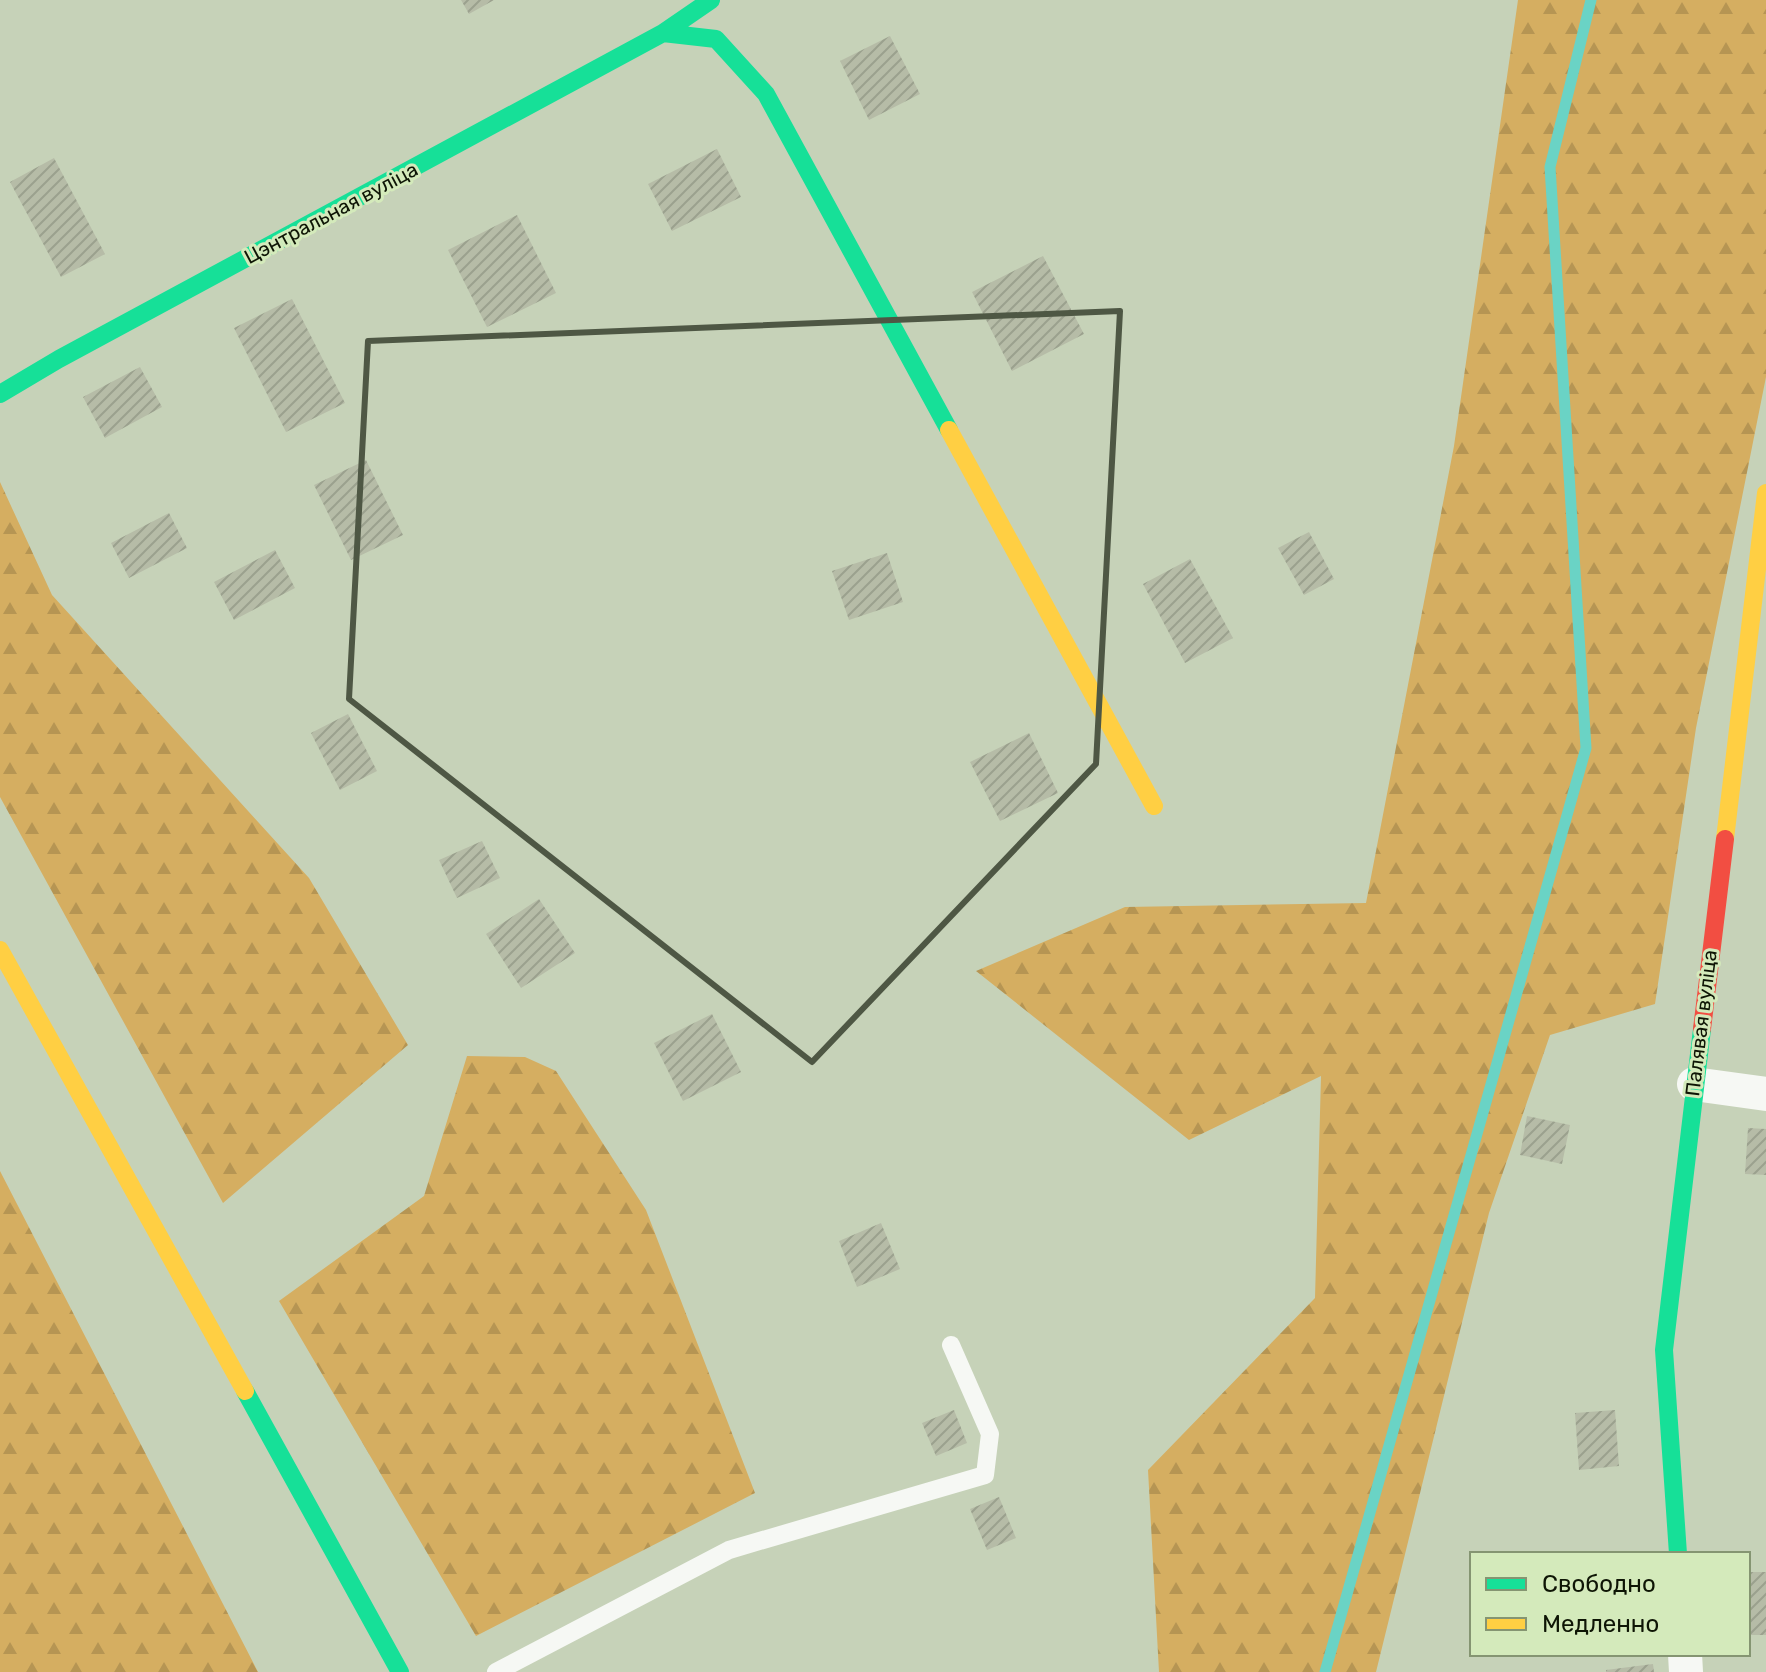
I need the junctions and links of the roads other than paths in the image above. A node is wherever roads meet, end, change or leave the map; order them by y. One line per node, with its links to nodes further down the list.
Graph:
1 (711, 0): 2 (street, Цэнтральная вуліца)
2 (663, 33): 3 (street, Цэнтральная вуліца); 6 (street)
3 (0, 394)
4 (1766, 493): 5 (street, Палявая вуліца)
5 (1762, 549): 8 (street, Палявая вуліца)
6 (1154, 806)
7 (0, 950): 12 (street)
8 (1694, 1084): 9 (street); 11 (street, Палявая вуліца)
9 (1766, 1094)
10 (951, 1345): 13 (lane)
11 (1678, 1552)
12 (400, 1672)
13 (496, 1672)

